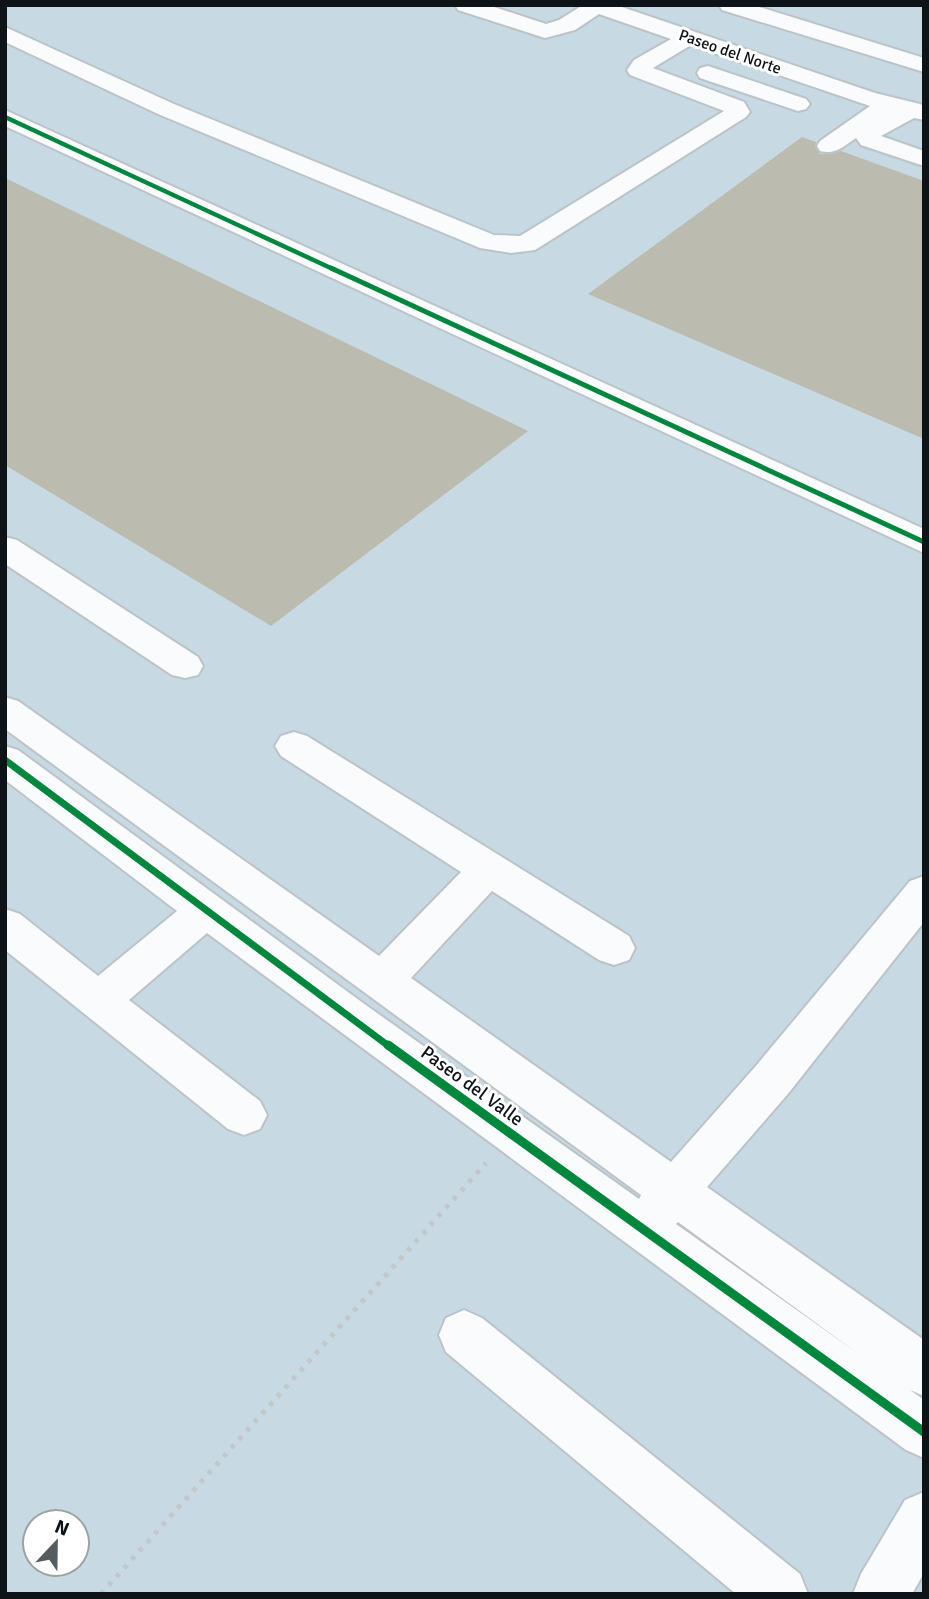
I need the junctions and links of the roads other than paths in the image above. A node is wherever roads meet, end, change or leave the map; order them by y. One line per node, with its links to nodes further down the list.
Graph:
1 (466, 5): 4 (street)
2 (649, 5): 4 (street)
3 (730, 5): 11 (street)
4 (610, 9): 6 (street, Paseo del Norte)
5 (692, 14): 6 (street)
6 (663, 29): 8 (street, Paseo del Norte)
7 (5, 34): 12 (street)
8 (688, 38): 9 (street, Paseo del Norte); 12 (street)
9 (713, 46): 10 (street); 14 (street, Paseo del Norte)
10 (682, 64): 12 (street); 13 (street)
11 (924, 65)
12 (659, 79)
13 (797, 104)
14 (900, 109): 16 (street); 17 (street)
15 (5, 117): 18 (street)
16 (829, 146)
17 (924, 159)
18 (924, 542)
19 (5, 548): 20 (street)
20 (185, 666)
21 (5, 710): 29 (street, Paseo del Valle)
22 (294, 746): 24 (street)
23 (5, 760): 26 (street, Paseo del Valle)
24 (488, 869): 28 (street); 29 (street)
25 (924, 892): 32 (street)
26 (205, 911): 30 (street); 33 (street, Paseo del Valle)
27 (5, 926): 30 (street)
28 (614, 948)
29 (382, 981): 32 (street, Paseo del Valle)
30 (98, 1001): 31 (street)
31 (244, 1115)
32 (674, 1190): 33 (street); 35 (street, Paseo del Valle)
33 (642, 1228): 36 (street, Paseo del Valle)
34 (464, 1335): 38 (street)
35 (924, 1371)
36 (924, 1432)
37 (924, 1518): 39 (street)
38 (780, 1594)
39 (881, 1594)

